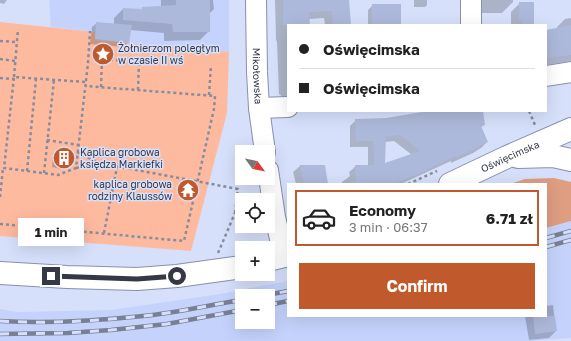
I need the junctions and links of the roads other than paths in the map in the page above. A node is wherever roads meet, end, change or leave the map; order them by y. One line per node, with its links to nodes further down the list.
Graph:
1 (256, 0): 7 (street, Mikołowska)
2 (471, 0): 3 (street)
3 (471, 24)
4 (571, 72): 5 (street)
5 (547, 76)
6 (287, 107): 7 (street)
7 (259, 108): 9 (street, Mikołowska)
8 (571, 129): 10 (main road, Oświęcimska)
9 (264, 145)
10 (507, 157): 11 (main road); 12 (main road, Oświęcimska)
11 (571, 160)
12 (452, 183)
13 (270, 185): 14 (street)
14 (280, 257)
15 (235, 268): 16 (main road)
16 (0, 273)

